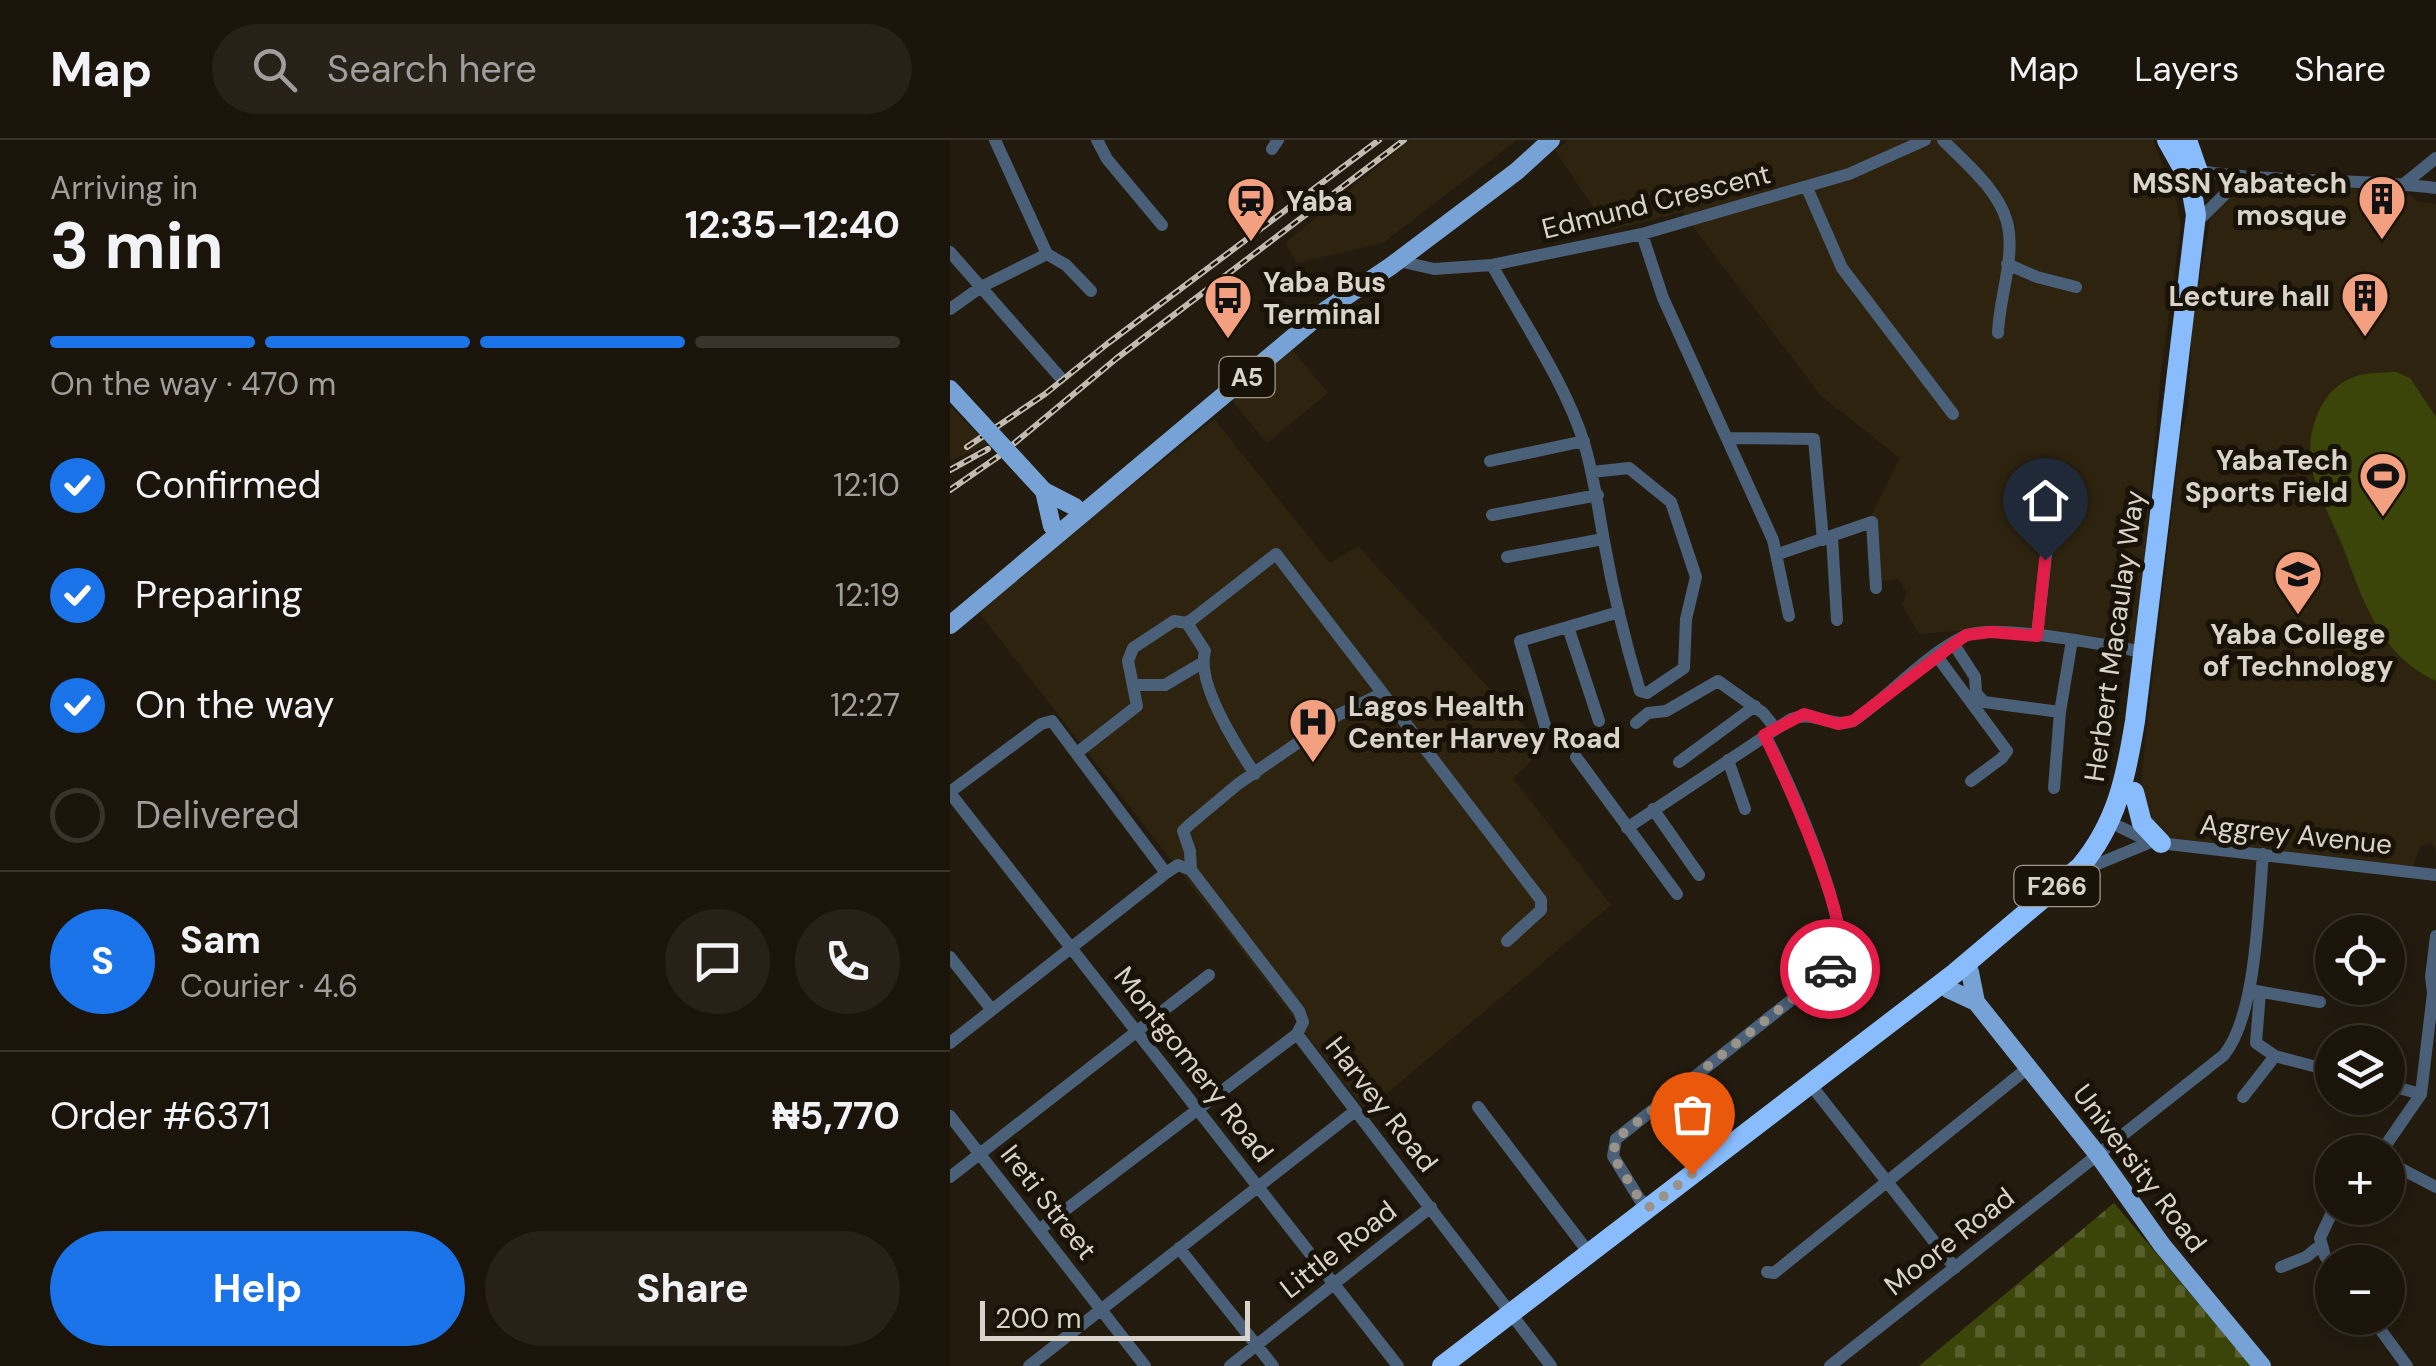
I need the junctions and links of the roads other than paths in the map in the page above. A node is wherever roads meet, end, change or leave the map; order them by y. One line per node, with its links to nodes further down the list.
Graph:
1 (994, 140): 18 (street)
2 (1098, 140): 15 (street)
3 (1552, 140): 21 (main road, A5)
4 (1925, 140): 12 (street, Edmund Crescent)
5 (1942, 140): 19 (street)
6 (2167, 140): 56 (highway, Herbert Macaulay Way / F266)
7 (2187, 140): 9 (highway, Herbert Macaulay Way / F266)
8 (2436, 158): 11 (street)
9 (2199, 171): 10 (street); 14 (highway, Herbert Macaulay Way / F266)
10 (2241, 178): 11 (street); 14 (street)
11 (2404, 184): 13 (street)
12 (1807, 188): 16 (street, Edmund Crescent); 30 (street)
13 (2436, 188)
14 (2203, 216): 75 (highway, Herbert Macaulay Way / F266)
15 (1162, 226)
16 (1642, 234): 20 (street, Edmund Crescent); 31 (street)
17 (950, 252): 23 (street)
18 (1047, 254): 23 (street); 24 (street)
19 (2007, 264): 22 (street); 27 (street)
20 (1492, 265): 21 (street, Edmund Crescent); 32 (street)
21 (1391, 266): 26 (main road, A5)
22 (2076, 286)
23 (981, 288): 25 (street); 28 (street)
24 (1092, 291)
25 (950, 309)
26 (1323, 312): 38 (main road); 51 (main road, A5)
27 (1998, 333)
28 (1059, 376)
29 (950, 389): 35 (main road, bridge)
30 (1953, 414)
31 (1726, 438): 41 (street); 43 (street)
32 (1584, 441): 33 (street); 34 (street)
33 (1490, 462)
34 (1592, 472): 36 (street); 47 (street)
35 (1044, 490): 38 (main road); 40 (main road)
36 (1598, 494): 39 (street); 42 (street)
37 (2052, 502): 53 (street)
38 (1075, 507): 40 (main road)
39 (1492, 515)
40 (1052, 526): 46 (main road)
41 (1828, 538): 43 (street); 45 (street); 49 (street)
42 (1603, 539): 44 (street); 47 (street)
43 (1778, 554): 48 (street)
44 (1506, 557)
45 (1876, 588)
46 (950, 611)
47 (1619, 612): 52 (street)
48 (1790, 616)
49 (1837, 620)
50 (1187, 622): 58 (street); 59 (street); 60 (street)
51 (950, 624)
52 (1568, 627): 63 (street); 65 (street)
53 (2037, 636): 54 (street); 55 (street)
54 (2072, 640): 56 (street); 62 (street)
55 (1953, 643): 57 (street); 62 (street)
56 (2144, 652): 123 (highway, Herbert Macaulay Way / F266)
57 (1936, 655): 66 (street); 72 (street)
58 (1202, 663): 59 (street); 71 (street)
59 (1133, 686): 67 (street)
60 (1381, 694): 71 (street); 89 (street)
61 (1755, 706): 64 (street); 66 (street); 70 (street)
62 (2060, 712): 73 (street)
63 (1599, 720)
64 (1636, 723)
65 (1546, 729)
66 (1770, 732): 69 (street); 123 (street)
67 (1078, 752): 74 (street); 84 (street)
68 (1576, 757): 79 (street)
69 (1728, 760): 76 (street); 77 (street)
70 (1678, 762)
71 (1255, 774): 83 (street)
72 (1971, 781)
73 (2054, 788)
74 (950, 792): 90 (street, Montgomery Road)
75 (2134, 792): 78 (highway, Herbert Macaulay Way / F266); 80 (highway)
76 (1745, 809)
77 (1653, 810): 79 (street); 86 (street)
78 (2120, 827): 80 (street); 82 (highway, Herbert Macaulay Way / F266)
79 (1628, 828): 87 (street)
80 (2156, 842): 81 (street, Aggrey Avenue); 82 (street)
81 (2263, 854): 85 (street, Aggrey Avenue); 95 (street)
82 (2095, 865): 92 (highway, Herbert Macaulay Way / F266)
83 (1191, 870): 84 (street); 101 (street, Harvey Road)
84 (1166, 873): 90 (street)
85 (2436, 874)
86 (1699, 876)
87 (1677, 894)
88 (2436, 936): 96 (street)
89 (1507, 941)
90 (1072, 948): 99 (street); 100 (street, Montgomery Road)
91 (950, 957): 99 (street)
92 (1970, 972): 94 (highway, Herbert Macaulay Way / F266); 98 (main road)
93 (1209, 975): 100 (street)
94 (1948, 989): 98 (main road); 106 (highway, Herbert Macaulay Way / F266)
95 (2254, 991): 97 (street); 103 (street); 116 (street, Moore Road)
96 (2435, 991): 108 (street)
97 (2315, 1001)
98 (1976, 1002): 105 (main road, University Road)
99 (992, 1010): 102 (street)
100 (1135, 1032): 111 (street, Montgomery Road); 115 (street)
101 (1297, 1034): 111 (street); 112 (street, Harvey Road)
102 (950, 1043)
103 (2275, 1056): 104 (street); 109 (street)
104 (2315, 1067)
105 (2029, 1068): 116 (main road, University Road); 119 (street)
106 (1814, 1089): 119 (street); 135 (highway, Herbert Macaulay Way / F266)
107 (2405, 1090): 108 (street)
108 (2421, 1094): 114 (street)
109 (2243, 1097)
110 (1478, 1107): 129 (street)
111 (1196, 1108): 120 (street, Montgomery Road); 125 (street)
112 (1354, 1111): 120 (street); 122 (street, Harvey Road)
113 (950, 1116): 115 (street, Ireti Street)
114 (2393, 1135)
115 (981, 1154): 118 (street); 125 (street, Ireti Street)
116 (2098, 1155): 131 (street, Moore Road); 147 (main road, University Road)
117 (2405, 1171): 121 (street)
118 (950, 1178)
119 (1886, 1184): 131 (street); 132 (street)
120 (1258, 1186): 127 (street); 133 (street, Montgomery Road)
121 (2436, 1187)
122 (1430, 1207): 133 (street, Little Road); 135 (street, Harvey Road)
123 (1650, 1207): 129 (highway, Herbert Macaulay Way / F266)
124 (2325, 1225): 126 (street)
125 (1039, 1230): 134 (street, Ireti Street)
126 (2321, 1245)
127 (1179, 1248): 134 (street); 137 (street)
128 (2315, 1250): 130 (street)
129 (1589, 1253): 135 (highway, Herbert Macaulay Way / F266)
130 (2281, 1267)
131 (1956, 1268): 146 (street, Moore Road)
132 (1767, 1272)
133 (1334, 1283): 137 (street, Little Road); 142 (street, Montgomery Road)
134 (1101, 1309): 138 (street); 139 (street, Ireti Street)
135 (1513, 1319): 143 (highway, Herbert Macaulay Way / F266); 144 (highway, Herbert Macaulay Way / F266); 145 (street, Harvey Road)
136 (2384, 1335): 148 (street)
137 (1256, 1345): 140 (street, Little Road); 141 (street)
138 (1029, 1366)
139 (1145, 1366)
140 (1230, 1366)
141 (1273, 1366)
142 (1398, 1366)
143 (1442, 1366)
144 (1459, 1366)
145 (1551, 1366)
146 (1830, 1366)
147 (2262, 1366)
148 (2407, 1366)

